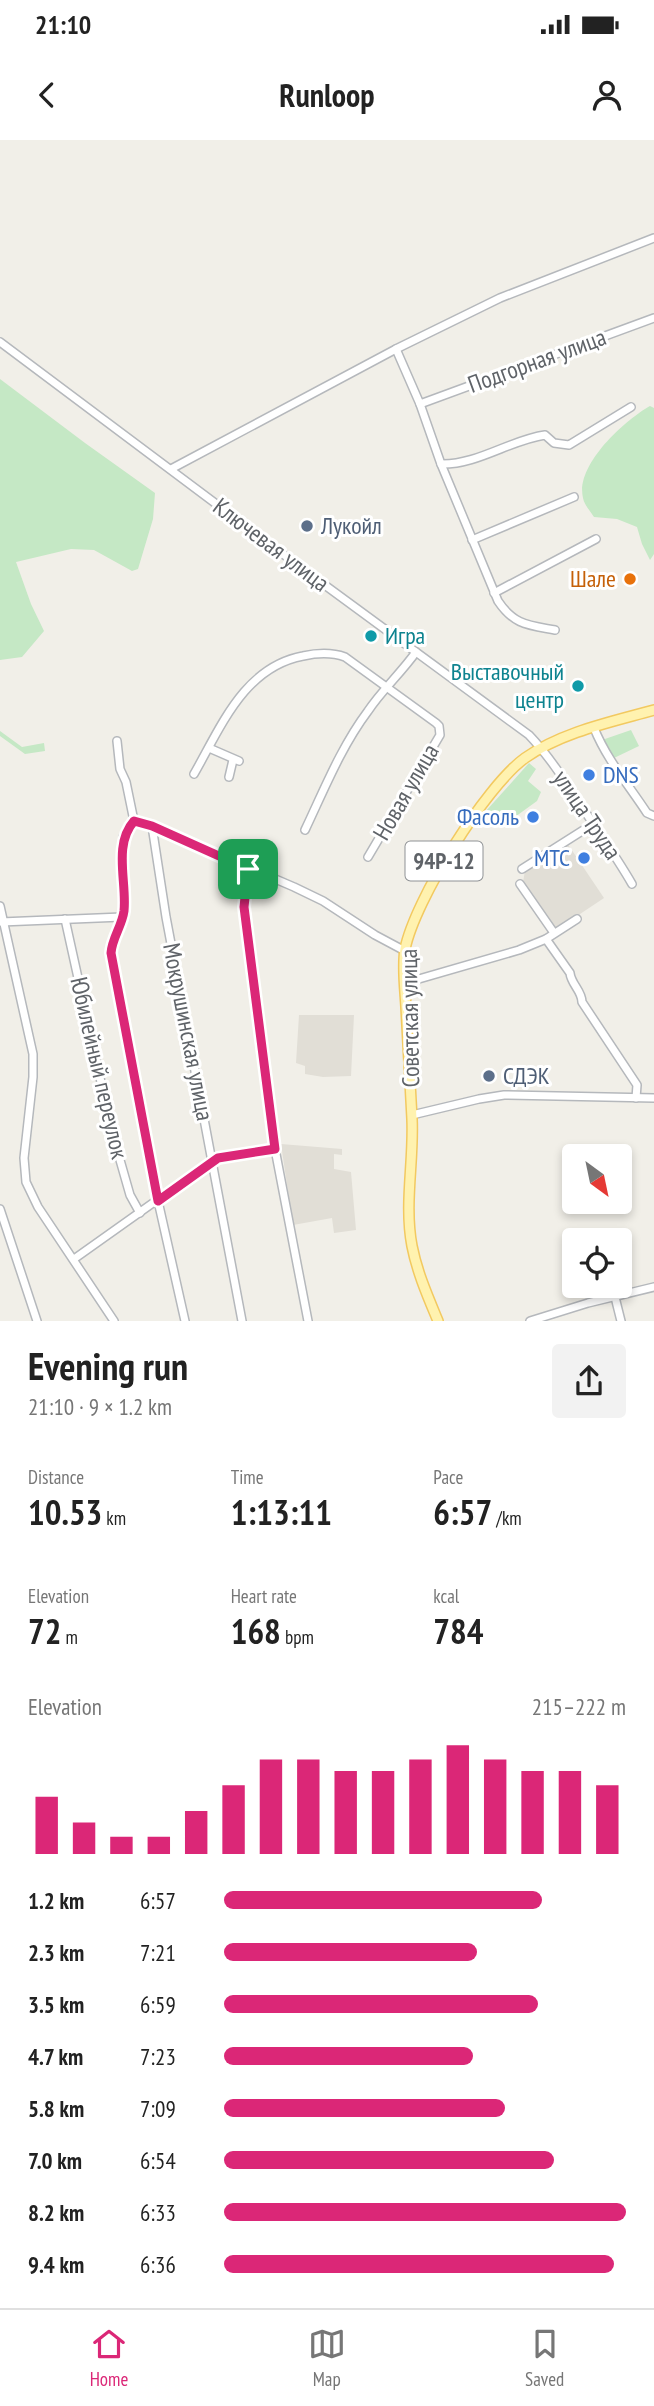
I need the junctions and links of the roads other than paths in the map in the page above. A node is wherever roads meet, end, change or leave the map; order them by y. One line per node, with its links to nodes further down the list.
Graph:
1 (654, 237): 4 (street)
2 (654, 318): 5 (street, Подгорная улица)
3 (0, 342): 8 (street, Ключевая улица)
4 (396, 349): 5 (street); 8 (street)
5 (420, 404): 7 (street)
6 (631, 407): 7 (street)
7 (441, 464): 11 (street)
8 (171, 469): 14 (street, Ключевая улица)
9 (574, 497): 11 (street)
10 (596, 539): 12 (street)
11 (472, 540): 12 (street)
12 (494, 593): 13 (street)
13 (555, 630)
14 (416, 652): 15 (street); 20 (street, Ключевая улица)
15 (386, 688): 19 (street); 27 (street); 28 (street, Новая улица)
16 (653, 711): 17 (main road, Советская улица / 94Р-12)
17 (594, 728): 20 (main road, Советская улица / 94Р-12); 23 (street)
18 (117, 741): 24 (street)
19 (209, 748): 21 (street); 22 (street)
20 (542, 748): 25 (street, улица Труда); 40 (main road, Советская улица / 94Р-12)
21 (194, 774)
22 (229, 777)
23 (654, 816)
24 (134, 821): 26 (street); 34 (street)
25 (593, 824): 30 (street); 32 (street, улица Труда)
26 (152, 826): 29 (street); 46 (street, Мокрушинская улица)
27 (305, 830)
28 (368, 857)
29 (248, 869): 40 (street); 45 (street)
30 (523, 869)
31 (520, 884): 38 (street)
32 (632, 884)
33 (0, 906): 37 (street)
34 (122, 917): 35 (street); 47 (street)
35 (65, 919): 37 (street); 49 (street, Юбилейный переулок)
36 (577, 919): 38 (street)
37 (2, 922): 50 (street)
38 (554, 933): 39 (street)
39 (546, 939): 41 (street); 42 (street)
40 (405, 950): 41 (main road, Советская улица / 94Р-12)
41 (405, 983): 44 (main road, Советская улица / 94Р-12)
42 (636, 1098): 43 (street); 44 (street)
43 (654, 1098)
44 (412, 1115): 60 (main road, Советская улица / 94Р-12)
45 (275, 1149): 46 (street); 59 (street)
46 (212, 1161): 47 (street); 58 (street, Мокрушинская улица)
47 (158, 1201): 49 (street); 57 (street)
48 (0, 1209): 55 (street)
49 (140, 1213): 50 (street)
50 (74, 1259): 56 (street)
51 (654, 1287): 52 (street)
52 (632, 1293)
53 (610, 1298): 61 (street)
54 (615, 1298): 62 (street)
55 (37, 1321)
56 (114, 1321)
57 (185, 1321)
58 (242, 1321)
59 (308, 1321)
60 (438, 1321)
61 (530, 1321)
62 (621, 1321)

